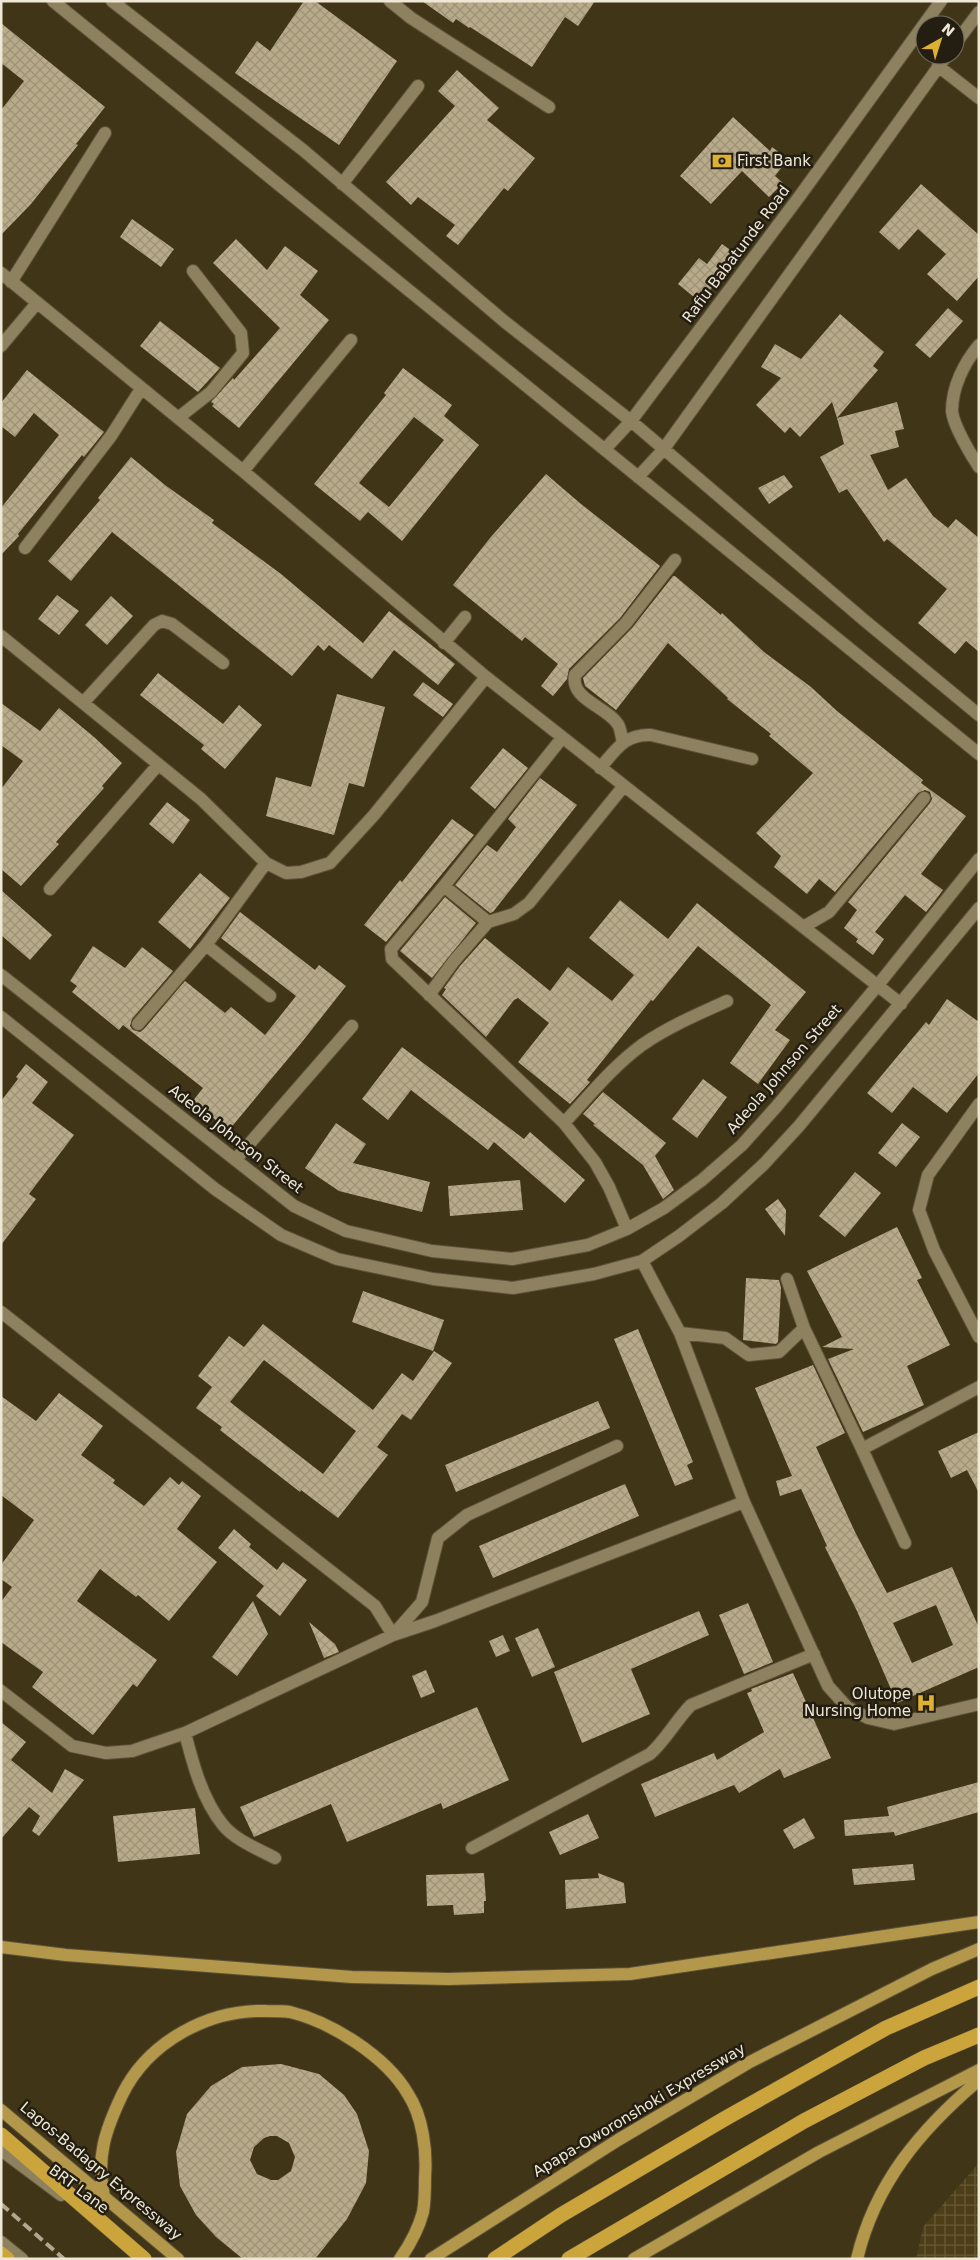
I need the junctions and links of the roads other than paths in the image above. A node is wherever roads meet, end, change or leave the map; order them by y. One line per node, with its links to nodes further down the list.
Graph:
1 (53, 1): 23 (street)
2 (112, 1): 12 (street)
3 (390, 1): 10 (street)
4 (941, 1): 22 (street, Rafiu Babatunde Road)
5 (979, 12): 6 (street)
6 (965, 31)
7 (938, 66): 9 (street); 24 (street)
8 (418, 86): 12 (street)
9 (979, 98)
10 (549, 106)
11 (105, 132): 15 (street)
12 (342, 184): 22 (street)
13 (193, 271): 21 (street)
14 (1, 273): 15 (street)
15 (12, 282): 16 (street)
16 (37, 303): 19 (street); 20 (street)
17 (351, 340): 26 (street)
18 (979, 345): 25 (street)
19 (1, 346)
20 (140, 389): 21 (street); 28 (street)
21 (178, 418): 26 (street)
22 (630, 421): 23 (street, Rafiu Babatunde Road); 24 (street)
23 (605, 449): 27 (street)
24 (662, 450): 27 (street); 36 (street)
25 (979, 466)
26 (243, 471): 32 (street)
27 (638, 477): 39 (street)
28 (24, 548)
29 (675, 560): 38 (street)
30 (465, 617): 32 (street)
31 (1, 636): 35 (street)
32 (444, 643): 34 (street)
33 (223, 663): 35 (street)
34 (486, 677): 37 (street); 46 (street)
35 (83, 703): 41 (street)
36 (979, 714)
37 (562, 738): 42 (street); 47 (street)
38 (623, 742): 40 (street); 42 (street)
39 (979, 754)
40 (752, 759)
41 (158, 765): 46 (street); 48 (street)
42 (600, 768): 43 (street)
43 (623, 787): 50 (street); 51 (street)
44 (924, 798): 51 (street)
45 (979, 859): 54 (street, Adeola Johnson Street)
46 (266, 863): 52 (street)
47 (444, 886): 50 (street); 55 (street)
48 (50, 889)
49 (979, 908): 58 (street)
50 (488, 922): 55 (street)
51 (805, 926): 54 (street)
52 (206, 945): 56 (street); 60 (street)
53 (1, 975): 64 (street, Adeola Johnson Street)
54 (878, 985): 58 (street); 65 (street, Adeola Johnson Street)
55 (429, 995): 63 (street)
56 (270, 996)
57 (726, 1001): 63 (street)
58 (901, 1004): 66 (street)
59 (1, 1017): 66 (street)
60 (138, 1024)
61 (352, 1026): 64 (street)
62 (979, 1104): 71 (street)
63 (564, 1123): 65 (street)
64 (236, 1159): 65 (street, Adeola Johnson Street)
65 (627, 1229)
66 (642, 1261): 70 (street)
67 (787, 1279): 69 (street)
68 (1, 1312): 77 (street)
69 (804, 1328): 70 (street); 74 (street)
70 (680, 1333): 75 (street)
71 (979, 1337)
72 (979, 1387): 74 (street)
73 (617, 1446): 77 (street)
74 (862, 1449): 76 (street)
75 (744, 1502): 77 (street); 78 (street)
76 (905, 1543)
77 (393, 1635): 81 (street)
78 (814, 1654): 80 (street); 82 (street)
79 (1, 1691): 81 (street)
80 (979, 1704)
81 (185, 1733): 83 (street)
82 (472, 1848)
83 (275, 1858)
84 (979, 1922): 85 (main road)
85 (1, 1947)
86 (979, 1948): 102 (main road, Apapa-Oworonshoki Expressway)
87 (979, 1987): 103 (highway)
88 (979, 2035): 104 (highway)
89 (979, 2070): 105 (main road)
90 (979, 2080): 106 (main road)
91 (1, 2110): 94 (main road, Lagos-Badagry Expressway)
92 (1, 2135): 97 (highway)
93 (1, 2150): 97 (street, BRT Lane)
94 (104, 2197): 100 (main road, Lagos-Badagry Expressway); 101 (main road)
95 (1, 2242): 99 (street)
96 (1, 2254): 98 (highway)
97 (140, 2256)
98 (7, 2259)
99 (22, 2259)
100 (178, 2259)
101 (400, 2259)
102 (431, 2259)
103 (495, 2259)
104 (569, 2259)
105 (634, 2259)
106 (857, 2259)

